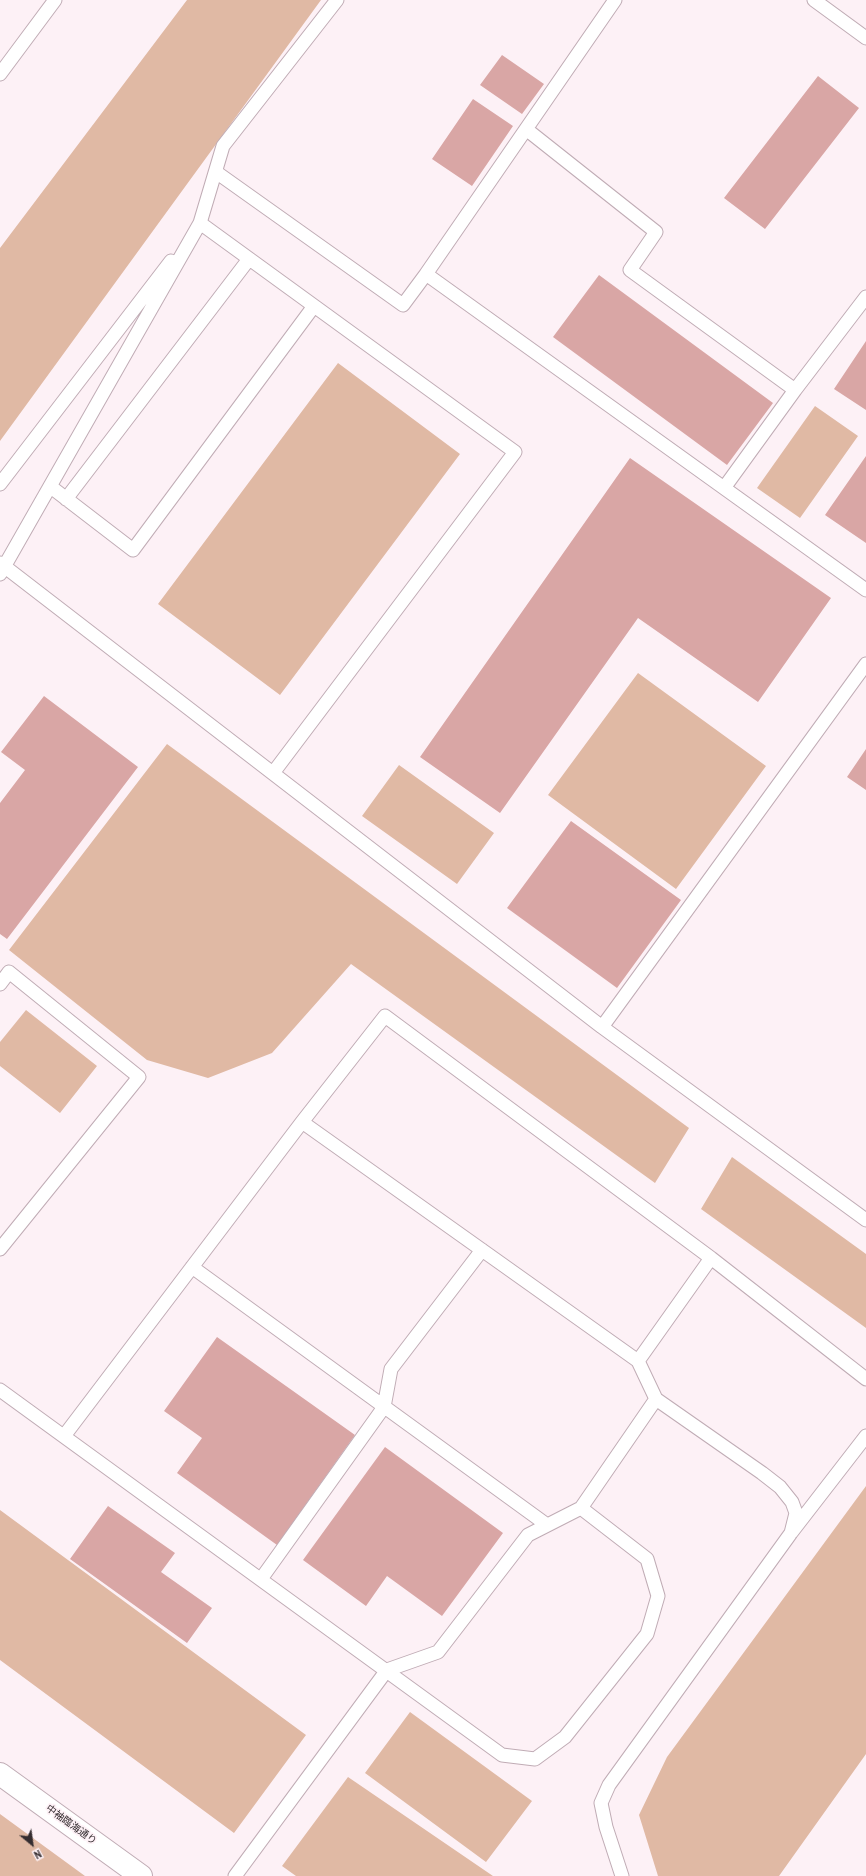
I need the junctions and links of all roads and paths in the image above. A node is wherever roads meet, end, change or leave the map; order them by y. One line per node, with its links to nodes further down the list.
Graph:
1 (54, 0): 6 (lane)
2 (337, 0): 8 (lane)
3 (615, 0): 7 (lane)
4 (814, 0): 5 (lane)
5 (866, 38)
6 (0, 74)
7 (526, 129): 11 (lane); 14 (lane)
8 (216, 172): 9 (lane); 11 (lane)
9 (200, 223): 10 (lane); 15 (lane); 16 (lane)
10 (249, 259): 13 (lane); 18 (lane)
11 (426, 274): 17 (lane)
12 (866, 297): 14 (lane)
13 (314, 306): 18 (lane); 22 (lane)
14 (795, 390): 17 (lane)
15 (0, 484)
16 (51, 487): 18 (lane); 19 (lane)
17 (724, 488): 20 (lane)
18 (66, 499)
19 (2, 568): 22 (lane)
20 (866, 590)
21 (866, 664): 24 (lane)
22 (274, 773): 24 (lane)
23 (0, 984): 27 (lane)
24 (602, 1027): 26 (lane)
25 (302, 1122): 28 (lane); 29 (lane); 30 (lane)
26 (866, 1220)
27 (0, 1249)
28 (482, 1250): 31 (lane); 35 (lane)
29 (711, 1258): 31 (lane); 32 (lane)
30 (192, 1267): 35 (lane); 36 (lane)
31 (638, 1360): 34 (lane)
32 (866, 1379)
33 (0, 1390): 36 (lane)
34 (656, 1399): 38 (lane); 40 (lane)
35 (384, 1407): 39 (lane); 41 (lane)
36 (64, 1436): 41 (lane)
37 (866, 1436): 40 (lane)
38 (581, 1508): 39 (lane); 42 (lane)
39 (547, 1525): 42 (lane)
40 (791, 1533): 46 (lane)
41 (261, 1578): 42 (lane)
42 (387, 1670): 45 (lane)
43 (0, 1774): 44 (street, 中袖臨海通り)
44 (141, 1876)
45 (235, 1876)
46 (622, 1876)

